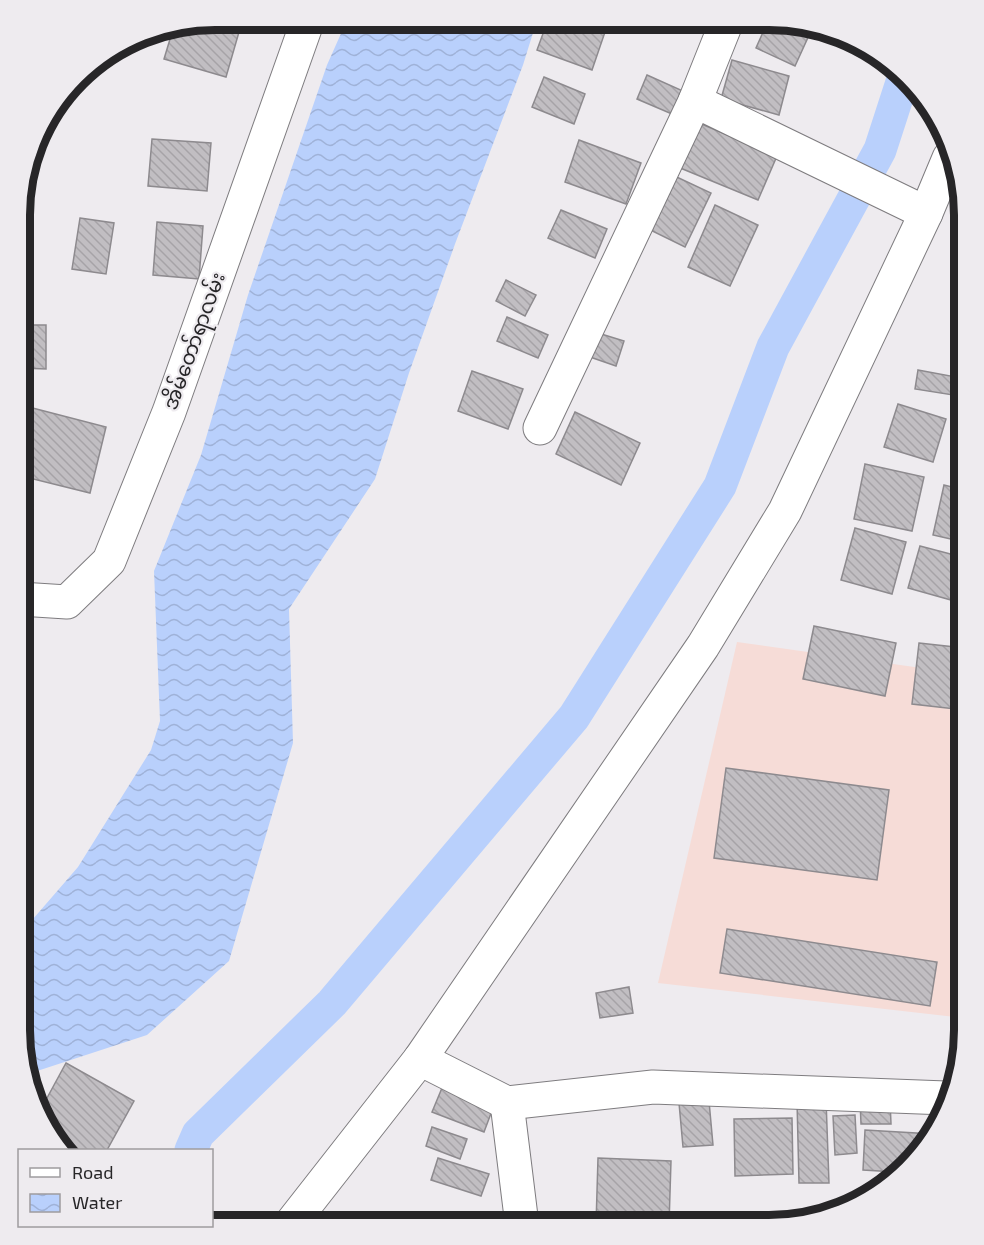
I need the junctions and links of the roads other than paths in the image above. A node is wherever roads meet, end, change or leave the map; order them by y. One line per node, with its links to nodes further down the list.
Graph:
1 (304, 30): 7 (street, အိမ်တော်ရာလမ်း)
2 (723, 30): 3 (street)
3 (695, 101): 5 (street); 6 (street)
4 (947, 163): 5 (street)
5 (926, 213): 8 (street)
6 (540, 428)
7 (30, 600)
8 (420, 1059): 10 (street); 11 (street)
9 (941, 1098): 10 (street)
10 (507, 1103): 12 (street)
11 (298, 1215)
12 (521, 1215)

